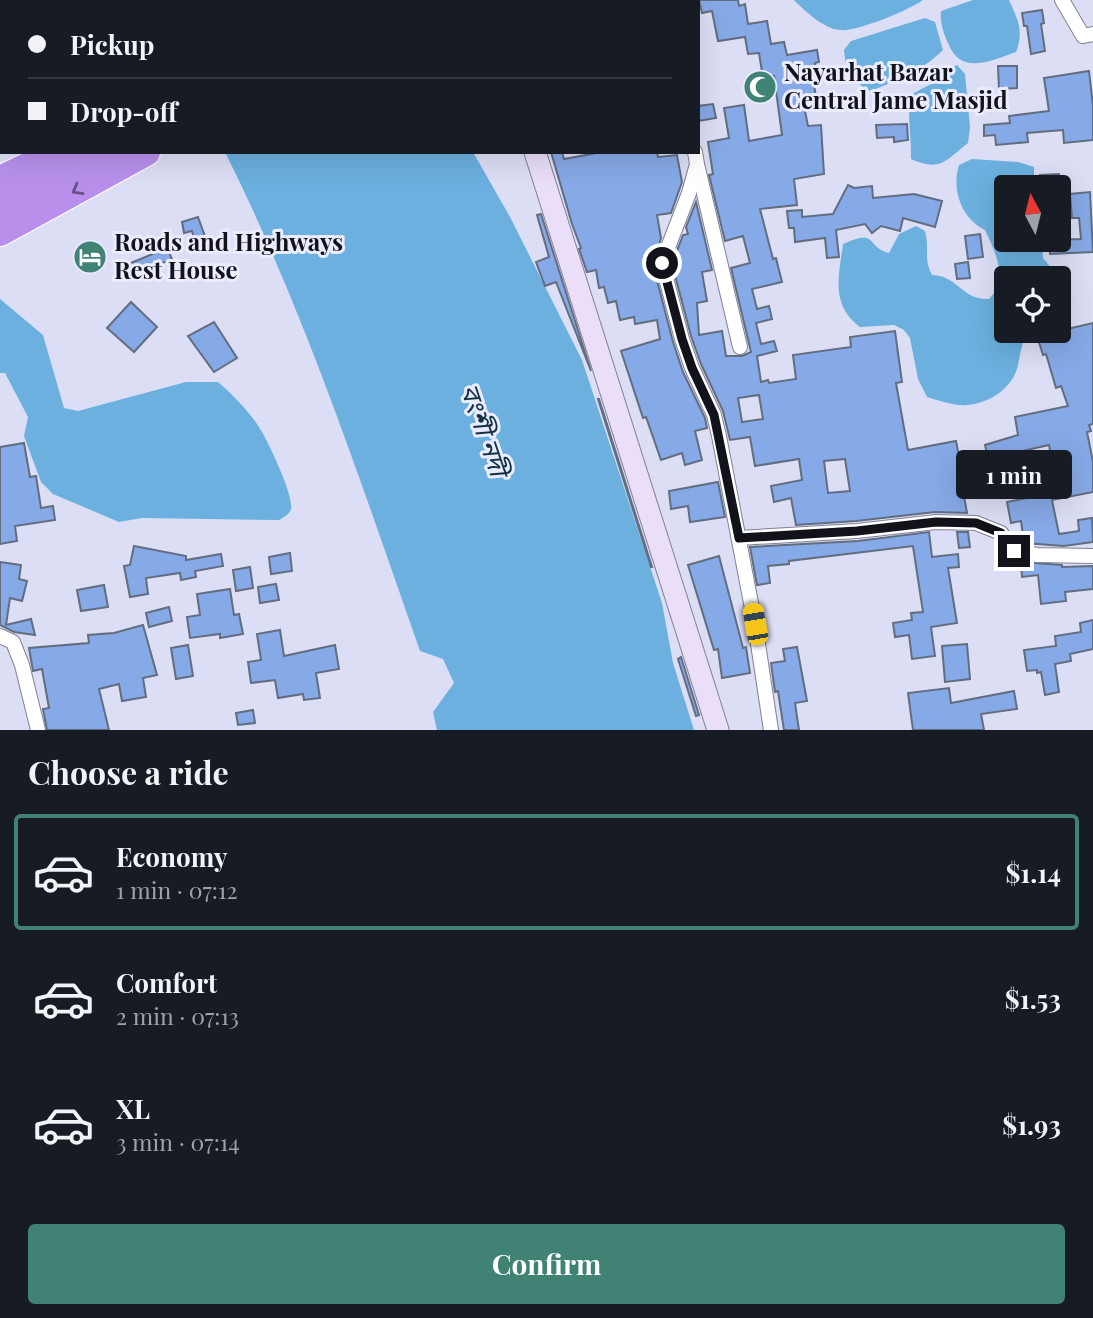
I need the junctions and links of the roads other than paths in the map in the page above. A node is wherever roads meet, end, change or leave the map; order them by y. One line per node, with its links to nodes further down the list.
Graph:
1 (1062, 0): 2 (street)
2 (1093, 34)
3 (54, 154): 8 (highway)
4 (103, 154): 9 (highway)
5 (536, 154): 16 (street)
6 (141, 155): 10 (highway, one-way to 10)
7 (696, 158): 11 (street); 12 (street)
8 (0, 180)
9 (0, 203)
10 (0, 232)
11 (740, 347)
12 (739, 538): 13 (street); 17 (street)
13 (1093, 556)
14 (0, 636): 15 (street)
15 (38, 730)
16 (718, 730)
17 (771, 730)

